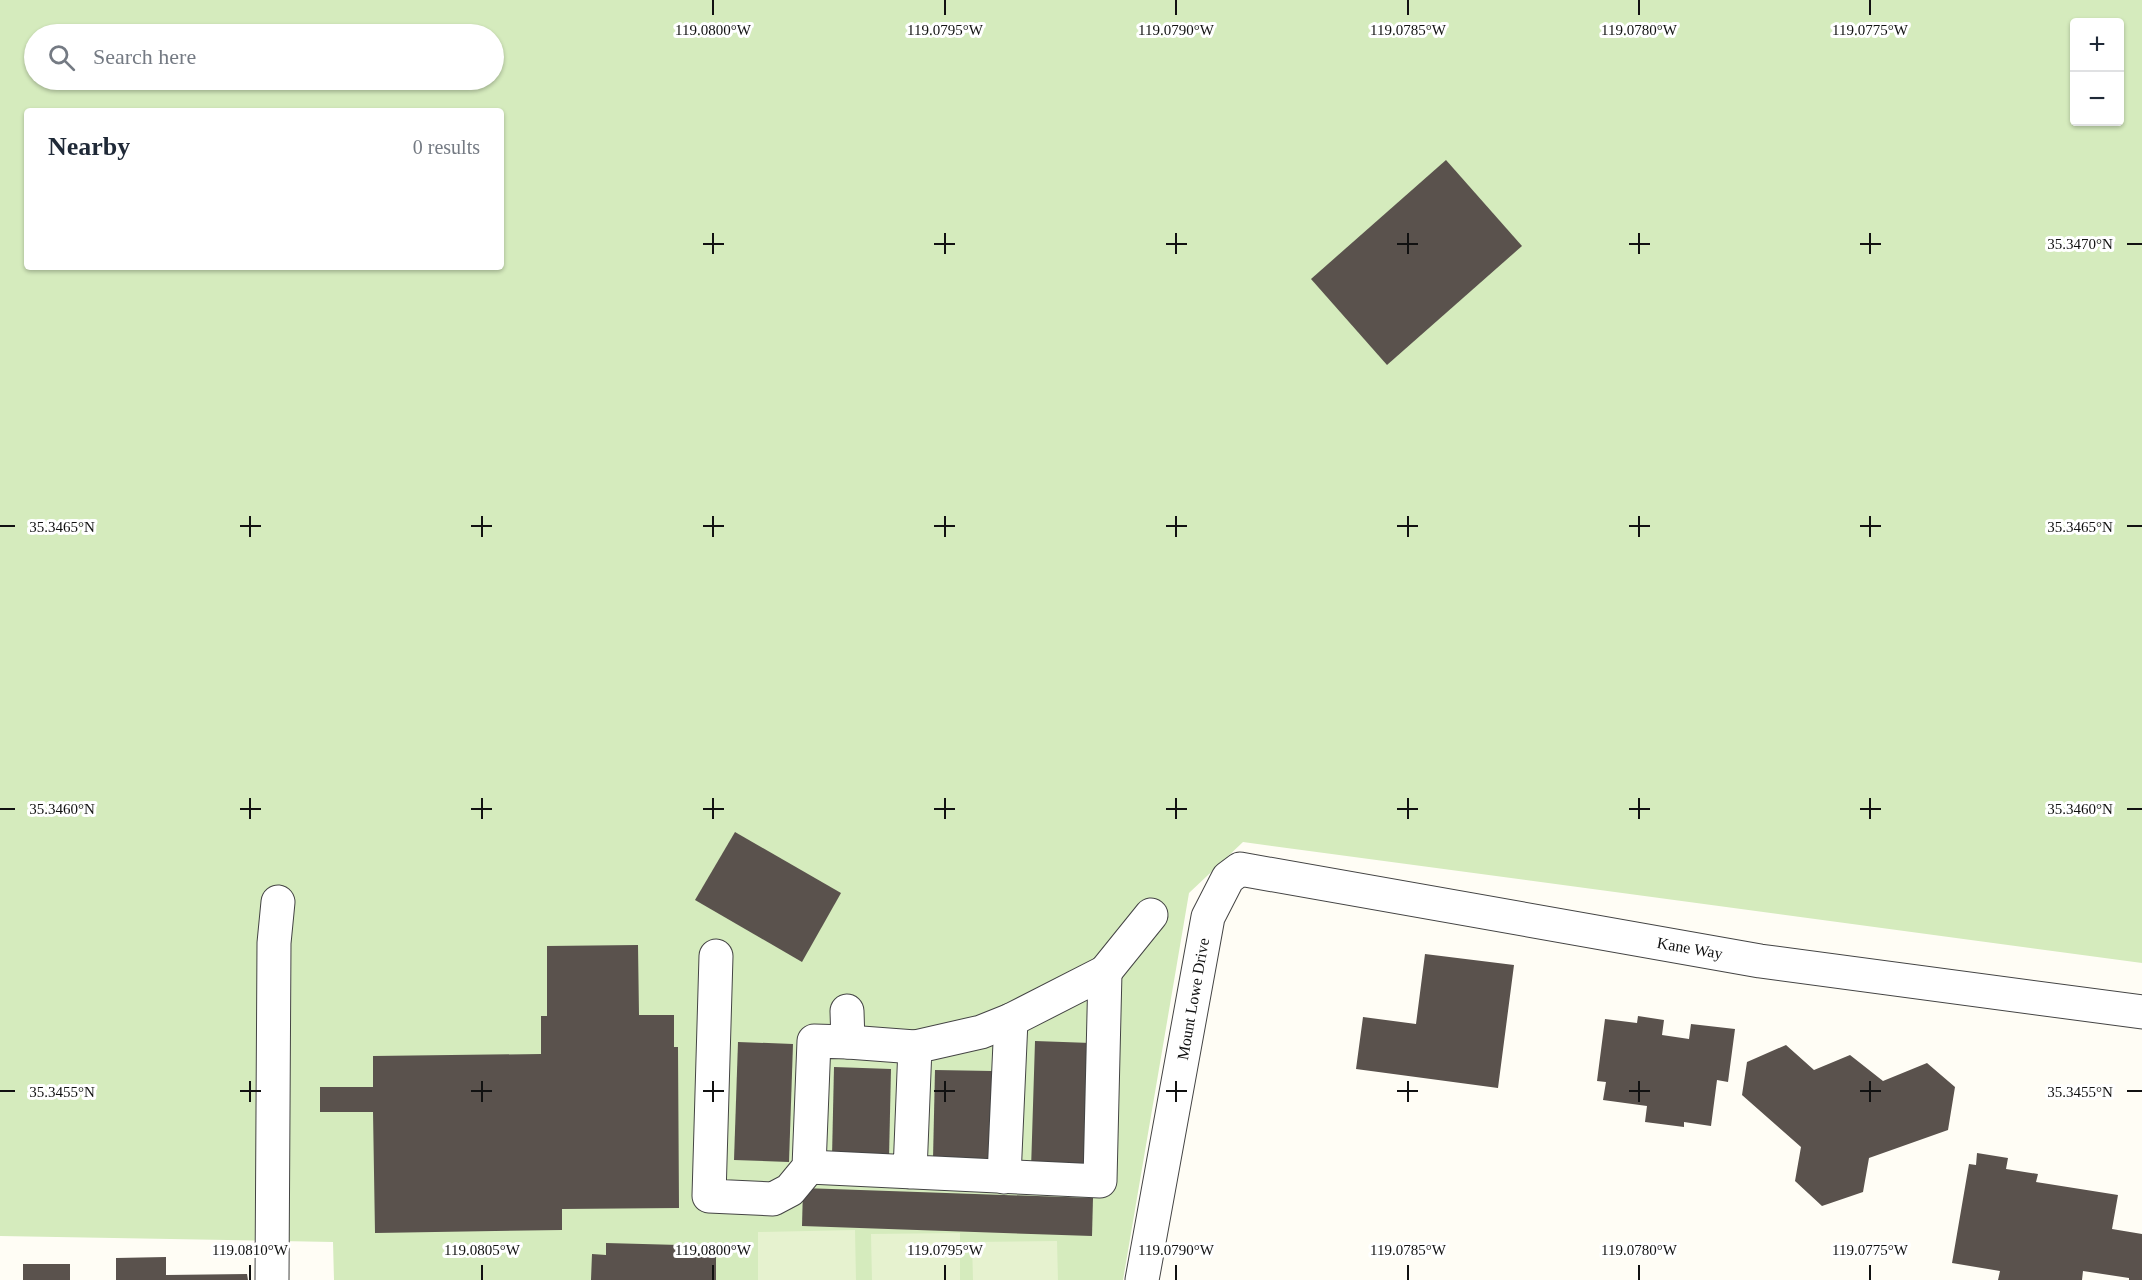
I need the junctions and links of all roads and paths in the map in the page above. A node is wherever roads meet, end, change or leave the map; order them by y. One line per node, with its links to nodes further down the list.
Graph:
1 (1239, 869): 6 (street, Kane Way); 13 (street, Mount Lowe Drive)
2 (278, 902): 12 (street)
3 (1151, 915): 5 (street)
4 (716, 956): 9 (street)
5 (1105, 972): 7 (street); 11 (street)
6 (2142, 1012)
7 (1011, 1020): 8 (street); 11 (street)
8 (915, 1047): 9 (street); 10 (street)
9 (809, 1167): 10 (street)
10 (910, 1172): 11 (street)
11 (1004, 1177)
12 (272, 1280)
13 (1142, 1280)

